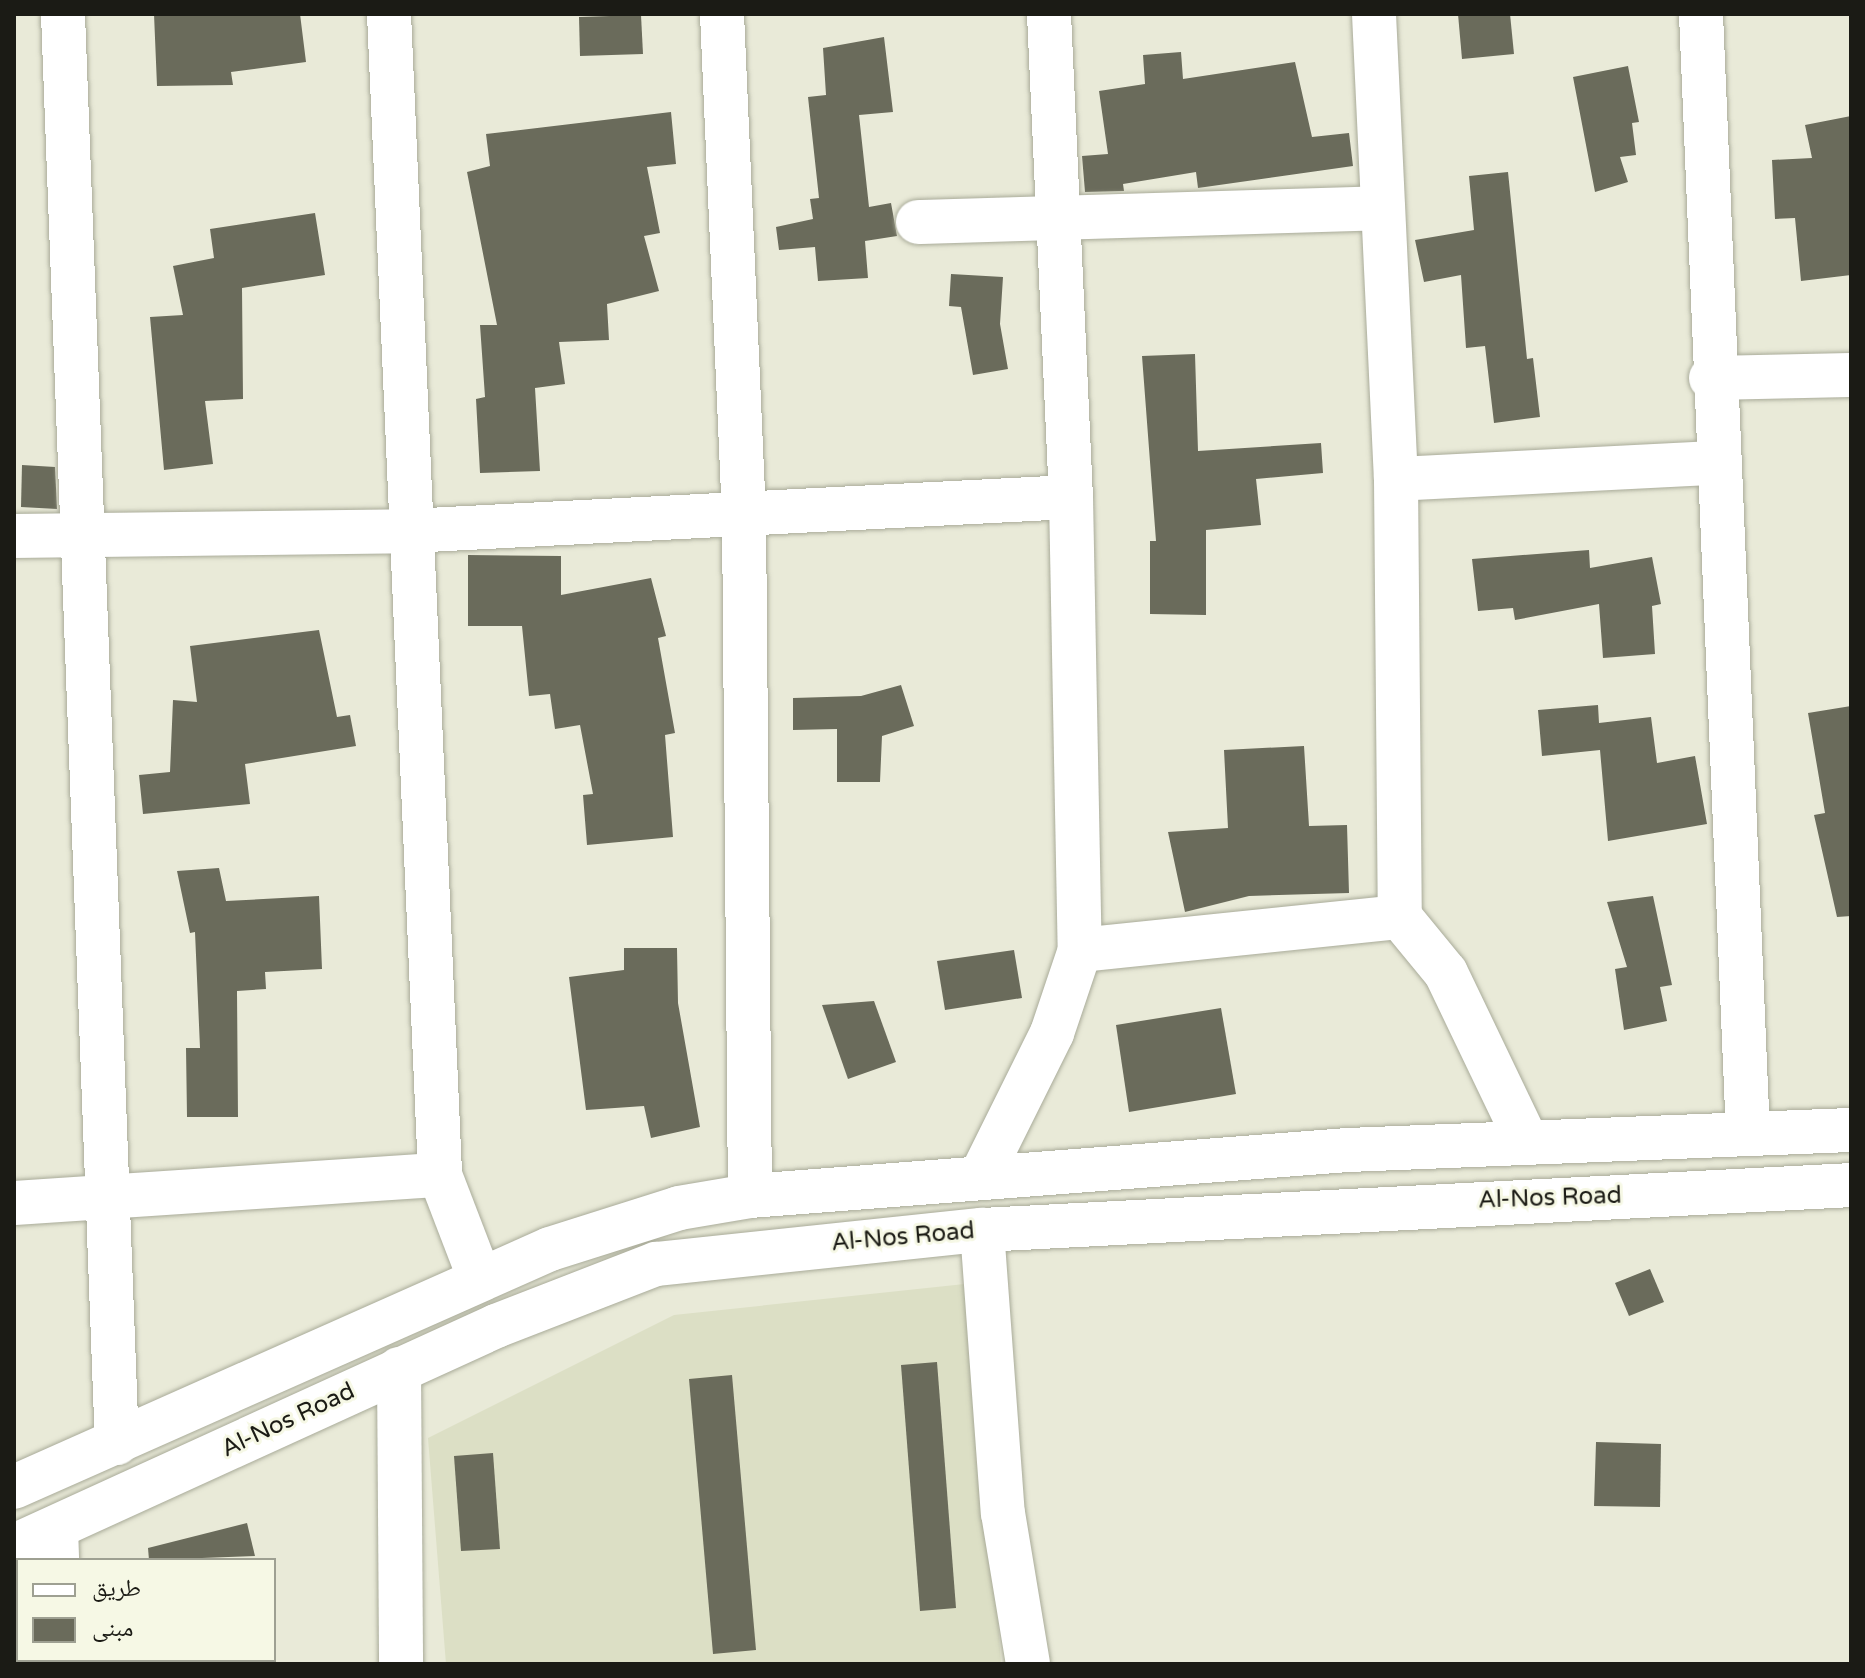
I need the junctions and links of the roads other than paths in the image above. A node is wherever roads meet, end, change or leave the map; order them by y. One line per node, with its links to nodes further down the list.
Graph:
1 (63, 14): 17 (street)
2 (389, 14): 16 (street)
3 (722, 14): 15 (street)
4 (1049, 14): 8 (street)
5 (1374, 14): 7 (street)
6 (1701, 14): 11 (street)
7 (1383, 208): 8 (street); 13 (street)
8 (1058, 217): 9 (street); 14 (street)
9 (918, 222)
10 (1851, 375): 11 (street)
11 (1711, 378): 12 (street)
12 (1717, 463): 13 (street); 22 (street)
13 (1396, 479): 19 (street)
14 (1071, 497): 15 (street); 20 (street)
15 (744, 515): 16 (street); 27 (street)
16 (408, 531): 17 (street); 24 (street)
17 (84, 533): 18 (street); 28 (street)
18 (14, 536)
19 (1400, 917): 20 (street); 23 (street)
20 (1080, 950): 25 (street)
21 (1851, 1130): 22 (street, Al-Nos Road)
22 (1748, 1134): 23 (street, Al-Nos Road)
23 (1527, 1142): 25 (street, Al-Nos Road)
24 (440, 1175): 28 (street); 31 (street)
25 (981, 1176): 27 (street, Al-Nos Road)
26 (1851, 1185): 30 (street, Al-Nos Road)
27 (750, 1196): 31 (street, Al-Nos Road)
28 (103, 1200): 29 (street); 33 (street)
29 (14, 1203)
30 (982, 1230): 32 (street, Al-Nos Road); 38 (street)
31 (480, 1279): 33 (street, Al-Nos Road)
32 (399, 1369): 35 (street, Al-Nos Road); 37 (street)
33 (117, 1443): 34 (street, Al-Nos Road)
34 (14, 1487)
35 (56, 1544): 36 (street, Al-Nos Road)
36 (14, 1546)
37 (401, 1664)
38 (1028, 1664)

